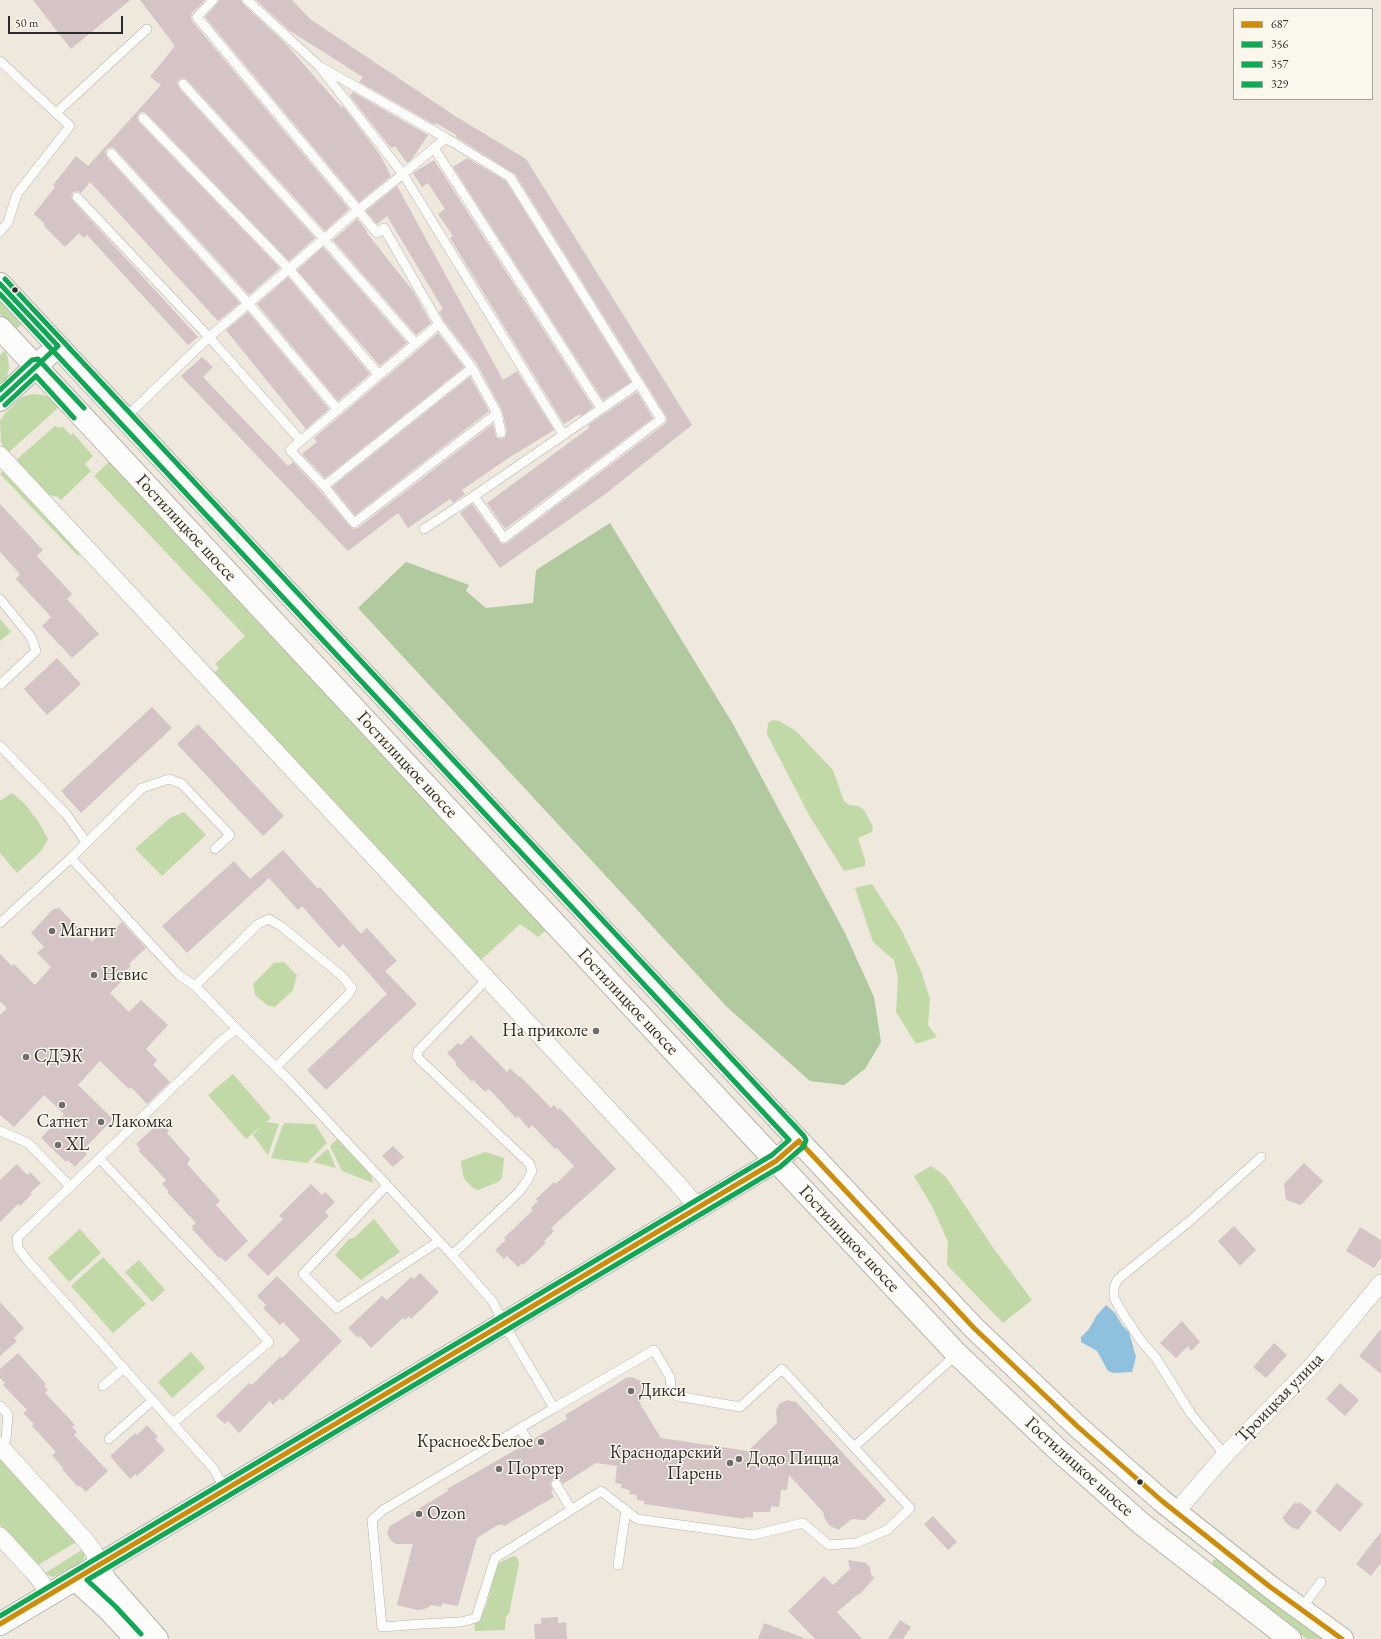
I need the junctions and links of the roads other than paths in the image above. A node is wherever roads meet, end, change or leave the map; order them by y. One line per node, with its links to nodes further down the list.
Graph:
1 (213, 0): 14 (lane)
2 (247, 0): 5 (lane)
3 (147, 29): 7 (lane)
4 (0, 61): 7 (lane)
5 (319, 66): 9 (lane); 12 (lane)
6 (182, 84): 16 (lane)
7 (56, 113): 15 (lane)
8 (142, 118): 17 (lane)
9 (446, 138): 10 (lane); 28 (lane)
10 (434, 148): 12 (lane); 30 (lane)
11 (111, 154): 19 (lane)
12 (403, 174): 14 (lane); 35 (lane)
13 (77, 197): 22 (lane)
14 (358, 210): 16 (lane); 20 (lane)
15 (0, 232)
16 (324, 239): 17 (lane); 23 (lane)
17 (289, 269): 19 (lane); 27 (lane)
18 (0, 284): 24 (street, Гостилицкое шоссе)
19 (248, 303): 22 (lane); 31 (lane)
20 (439, 324): 23 (lane); 26 (lane)
21 (0, 328): 25 (street, Гостилицкое шоссе)
22 (209, 337): 33 (lane); 36 (lane)
23 (416, 344): 27 (lane)
24 (58, 346): 25 (street); 33 (street, Гостилицкое шоссе)
25 (36, 366): 29 (street); 56 (street, Гостилицкое шоссе)
26 (472, 368): 32 (lane); 38 (lane)
27 (379, 375): 31 (lane)
28 (639, 383): 30 (lane); 39 (lane)
29 (0, 400)
30 (601, 408): 35 (lane)
31 (338, 410): 36 (lane)
32 (497, 413): 34 (lane); 38 (lane)
33 (125, 418): 53 (street, Гостилицкое шоссе)
34 (501, 433)
35 (563, 434): 39 (lane)
36 (301, 441): 38 (lane)
37 (0, 455): 48 (street)
38 (324, 486)
39 (474, 496): 40 (lane)
40 (424, 529)
41 (0, 599): 42 (lane)
42 (0, 685)
43 (0, 746): 44 (lane)
44 (86, 842): 45 (lane); 46 (lane)
45 (215, 850)
46 (71, 858): 47 (lane); 49 (lane)
47 (0, 923)
48 (487, 979): 59 (street); 61 (lane)
49 (195, 986): 50 (lane); 51 (lane)
50 (237, 1029): 51 (lane); 55 (lane)
51 (276, 1067): 57 (lane)
52 (0, 1131): 58 (lane)
53 (799, 1141): 56 (street); 81 (street, Гостилицкое шоссе)
54 (1261, 1157): 76 (lane)
55 (100, 1159): 58 (lane); 70 (lane)
56 (776, 1161): 59 (street); 64 (street, Гостилицкое шоссе)
57 (387, 1185): 60 (lane); 60 (lane)
58 (71, 1187): 65 (lane)
59 (698, 1208): 63 (street)
60 (439, 1240): 61 (lane)
61 (452, 1255): 63 (lane)
62 (1381, 1283): 76 (street, Троицкая улица)
63 (504, 1324): 69 (lane); 78 (street)
64 (957, 1354): 75 (lane); 84 (street, Гостилицкое шоссе)
65 (124, 1368): 66 (lane); 67 (lane)
66 (104, 1386)
67 (153, 1400): 70 (lane); 72 (lane)
68 (0, 1406): 74 (lane)
69 (554, 1408): 71 (lane); 75 (lane)
70 (173, 1423): 78 (lane)
71 (520, 1428): 73 (lane); 79 (lane)
72 (109, 1439)
73 (529, 1442)
74 (1, 1447): 86 (street)
75 (854, 1447): 80 (lane)
76 (1225, 1455): 81 (street, Троицкая улица)
77 (556, 1484): 79 (lane)
78 (226, 1490): 86 (street)
79 (571, 1509): 80 (lane)
80 (626, 1510): 85 (lane)
81 (1176, 1512): 82 (street, Гостилицкое шоссе)
82 (1193, 1526): 84 (street); 90 (street, Гостилицкое шоссе)
83 (0, 1536): 89 (street)
84 (1174, 1549): 94 (street, Гостилицкое шоссе)
85 (618, 1565)
86 (98, 1566): 87 (street); 93 (street)
87 (75, 1579): 89 (street); 92 (street)
88 (1321, 1582): 90 (lane)
89 (50, 1594): 91 (street)
90 (1301, 1609): 95 (street, Гостилицкое шоссе)
91 (0, 1624)
92 (136, 1639)
93 (157, 1639)
94 (1290, 1639)
95 (1342, 1639)

